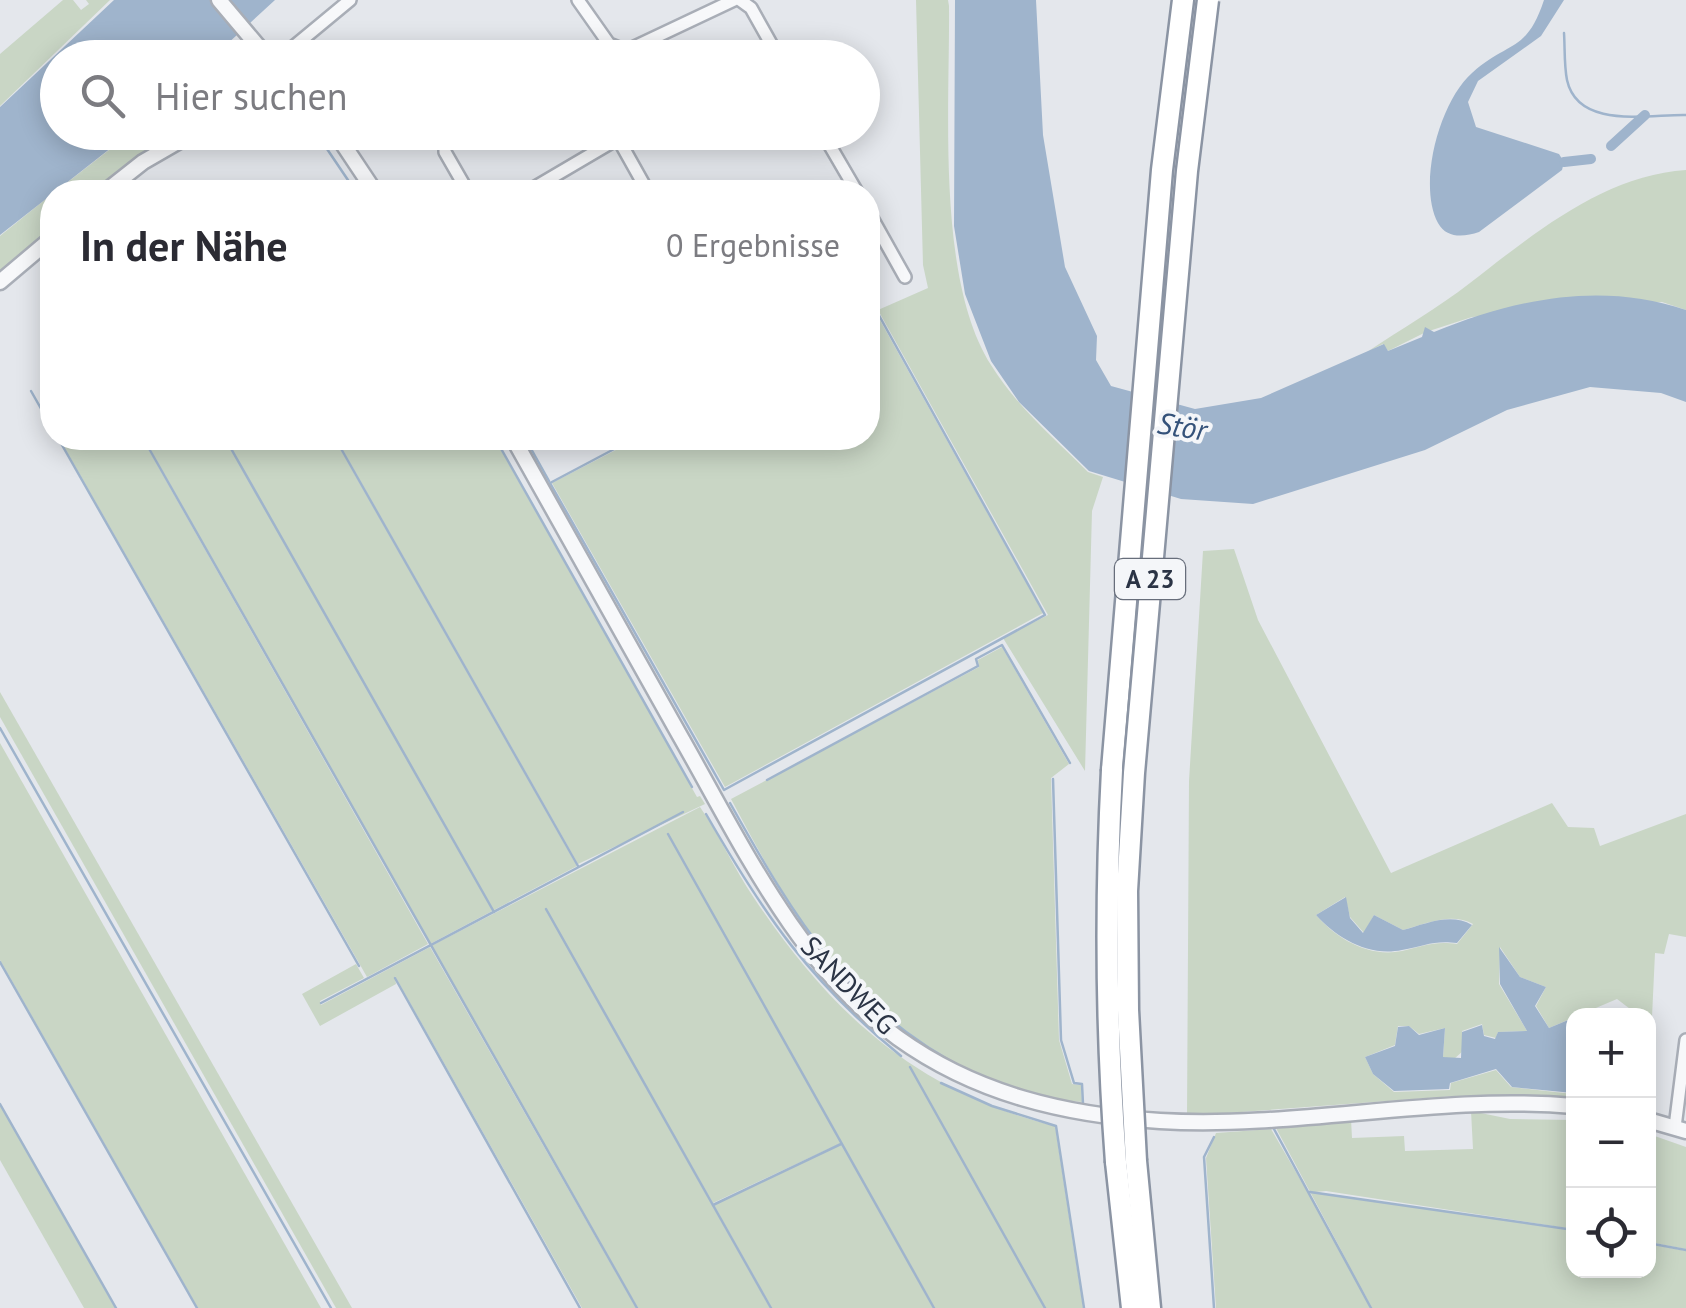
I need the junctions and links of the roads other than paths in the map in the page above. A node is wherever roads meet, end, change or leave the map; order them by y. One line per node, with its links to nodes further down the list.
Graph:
1 (220, 0): 7 (street)
2 (350, 0): 8 (street)
3 (578, 0): 9 (street)
4 (737, 0): 10 (street); 11 (street)
5 (1183, 0): 33 (highway, A 23, bridge)
6 (1208, 0): 33 (highway, A 23, bridge)
7 (252, 40)
8 (302, 40)
9 (607, 40)
10 (656, 40)
11 (769, 40)
12 (164, 150): 18 (street)
13 (347, 150): 19 (street)
14 (444, 150): 20 (street)
15 (601, 150): 21 (street)
16 (630, 150): 22 (street)
17 (832, 150): 23 (street)
18 (120, 180)
19 (367, 180)
20 (461, 180)
21 (548, 180)
22 (643, 180)
23 (850, 180)
24 (880, 233): 26 (street)
25 (40, 248): 27 (street)
26 (905, 278)
27 (0, 282)
28 (521, 450): 30 (street, SANDWEG)
29 (1686, 1040): 32 (street)
30 (1566, 1106)
31 (1656, 1122): 32 (street)
32 (1681, 1129)
33 (1126, 1161): 34 (highway, A 23); 35 (highway, A 23)
34 (1132, 1308)
35 (1150, 1308)

